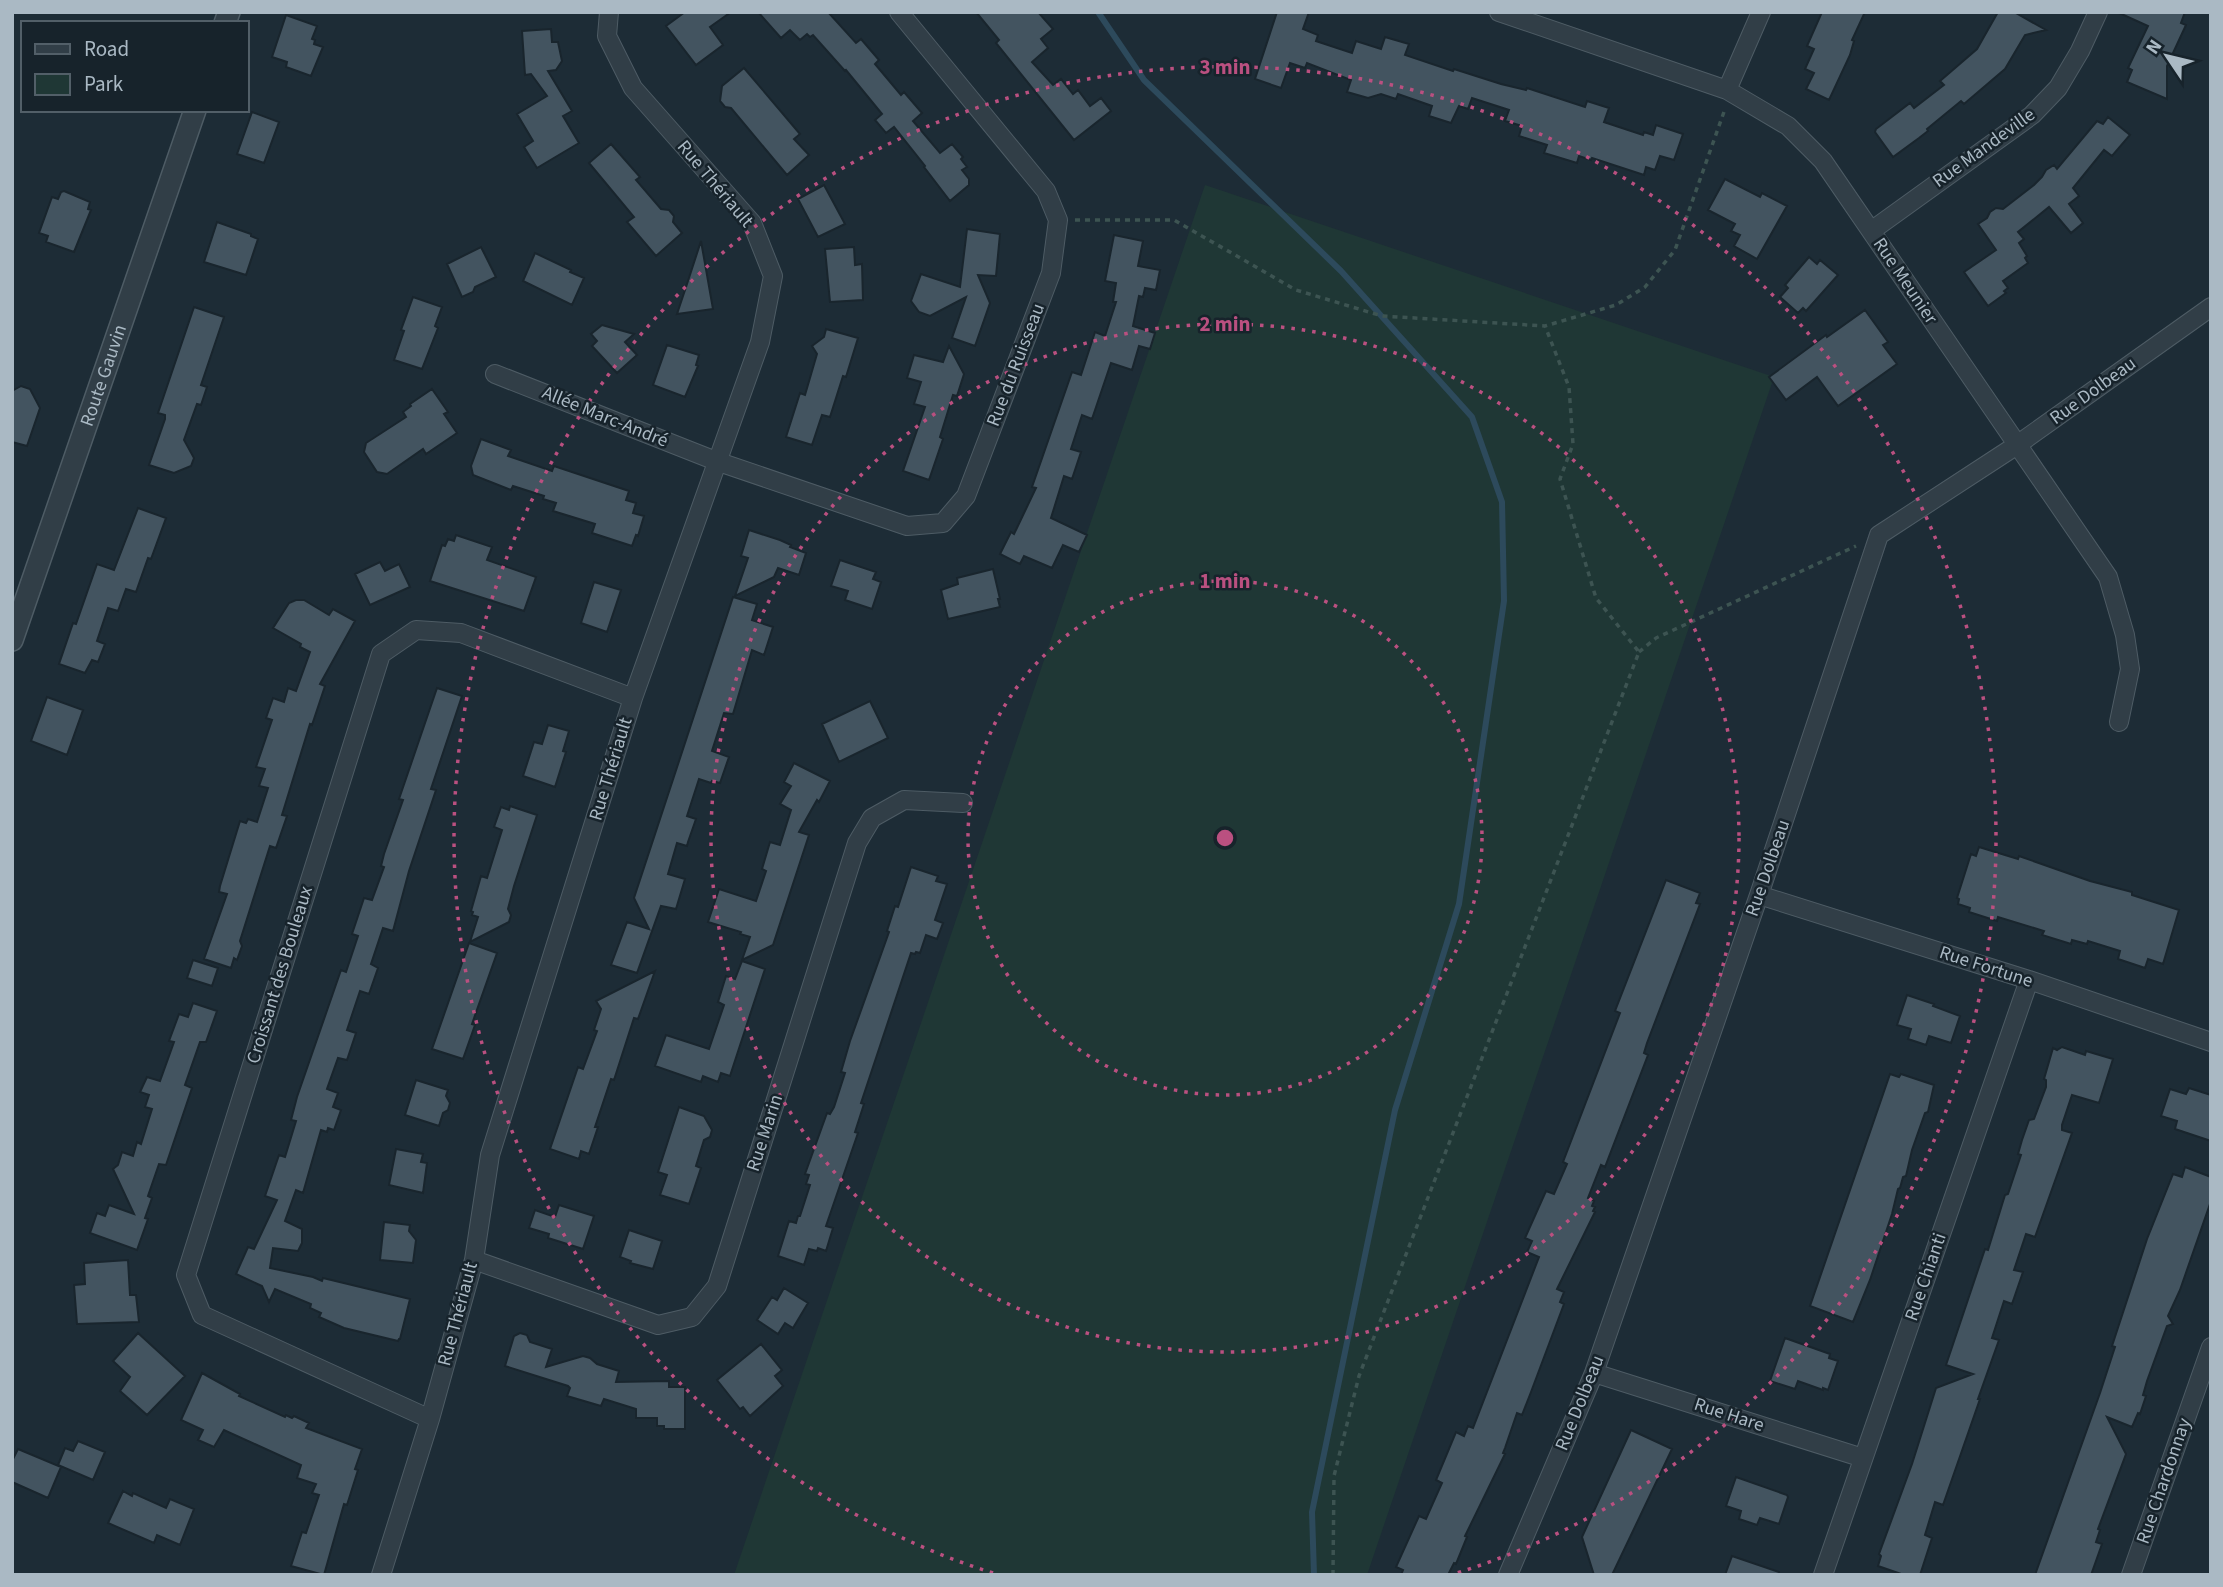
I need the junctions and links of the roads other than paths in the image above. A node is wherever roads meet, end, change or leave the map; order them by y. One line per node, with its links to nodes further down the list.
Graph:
1 (609, 12): 12 (street, Rue Thériault)
2 (899, 12): 12 (street, Rue du Ruisseau)
3 (1499, 12): 6 (street, Rue Meunier)
4 (1761, 12): 6 (street)
5 (2098, 12): 8 (street, Rue Mandeville)
6 (1727, 90): 8 (street, Rue Meunier)
7 (194, 112): 13 (street, Route Gauvin)
8 (1871, 230): 11 (street, Rue Meunier)
9 (2211, 307): 11 (street, Rue Dolbeau)
10 (495, 374): 12 (street, Allée Marc-André)
11 (2017, 445): 15 (street, Rue Meunier); 17 (street, Rue Dolbeau)
12 (716, 461): 14 (street, Rue Thériault)
13 (12, 640)
14 (633, 698): 20 (street, Rue Thériault); 23 (street, Croissant des Bouleaux)
15 (2119, 722)
16 (963, 803): 20 (street, Rue Marin)
17 (1759, 895): 18 (street, Rue Fortune); 22 (street, Rue Dolbeau)
18 (2029, 980): 19 (street, Rue Fortune); 24 (street, Rue Chianti)
19 (2211, 1042)
20 (474, 1260): 23 (street, Rue Thériault)
21 (2211, 1347): 28 (street, Rue Chardonnay)
22 (1594, 1373): 24 (street, Rue Hare); 26 (street, Rue Dolbeau)
23 (430, 1419): 25 (street, Rue Thériault)
24 (1863, 1458): 27 (street, Rue Chianti)
25 (381, 1575)
26 (1508, 1575)
27 (1823, 1575)
28 (2131, 1575)

